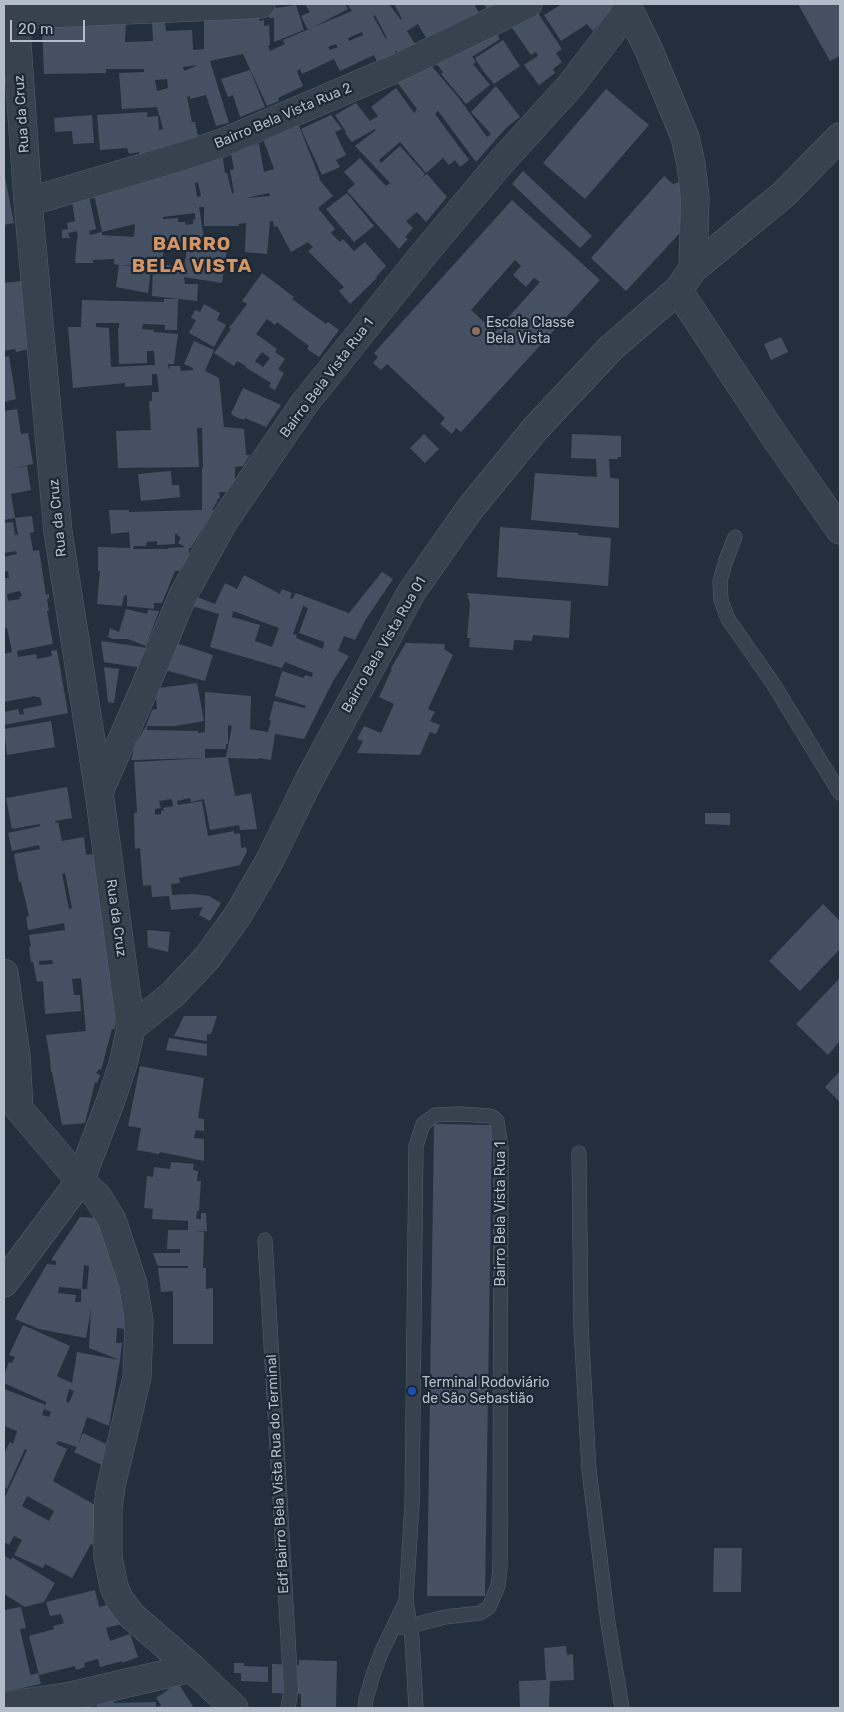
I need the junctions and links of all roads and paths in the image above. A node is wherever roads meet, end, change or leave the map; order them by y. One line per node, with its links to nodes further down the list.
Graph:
1 (261, 4): 4 (street)
2 (528, 4): 6 (street, Bairro Bela Vista Rua 2)
3 (627, 7): 7 (street); 10 (street, Bairro Bela Vista Rua 1)
4 (15, 9): 6 (street, Rua da Cruz)
5 (840, 138): 7 (street, Bairro Bela Vista Rua 01)
6 (28, 202): 10 (street, Rua da Cruz)
7 (686, 279): 8 (street); 13 (street, Bairro Bela Vista Rua 01)
8 (840, 530)
9 (735, 538): 11 (lane)
10 (99, 792): 13 (street, Rua da Cruz)
11 (840, 793)
12 (4, 973): 15 (street)
13 (131, 1028): 17 (street)
14 (4, 1086): 15 (street)
15 (19, 1109): 17 (street)
16 (579, 1153): 29 (lane)
17 (80, 1180): 19 (street); 23 (street)
18 (265, 1240): 26 (lane, Edf Bairro Bela Vista Rua do Terminal)
19 (4, 1283)
20 (406, 1602): 21 (lane); 21 (lane, Bairro Bela Vista Rua 1); 22 (lane)
21 (410, 1626): 22 (lane); 28 (lane)
22 (394, 1628): 27 (lane)
23 (192, 1668): 24 (street); 25 (street)
24 (4, 1706)
25 (234, 1708)
26 (288, 1708)
27 (365, 1708)
28 (416, 1708)
29 (622, 1708)

